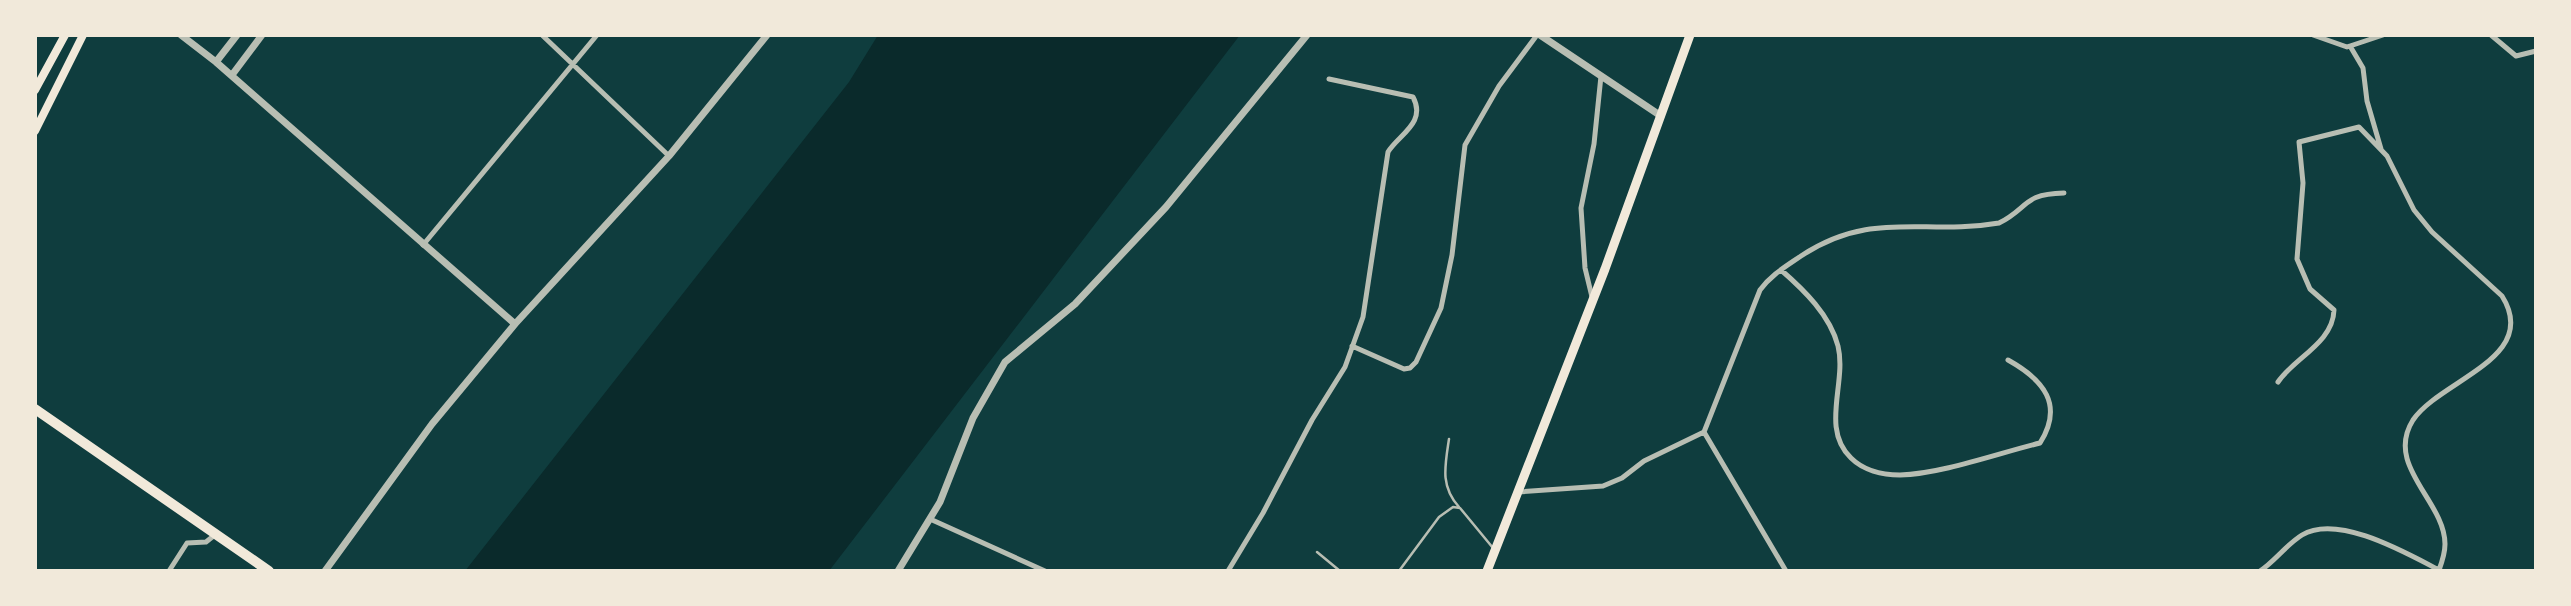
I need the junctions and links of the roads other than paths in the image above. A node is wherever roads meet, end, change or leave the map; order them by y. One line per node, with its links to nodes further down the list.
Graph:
1 (65, 35): 24 (main road)
2 (83, 35): 26 (main road)
3 (181, 35): 19 (street)
4 (237, 35): 19 (street)
5 (262, 35): 21 (street)
6 (542, 35): 20 (street)
7 (597, 35): 20 (street)
8 (768, 35): 28 (street)
9 (1307, 35): 44 (street)
10 (1538, 35): 16 (street); 36 (street)
11 (1550, 35): 16 (street)
12 (1690, 35): 25 (main road)
13 (2313, 35): 17 (street)
14 (2383, 35): 17 (street)
15 (2491, 35): 18 (street)
16 (1554, 44): 22 (street)
17 (2350, 46): 27 (street)
18 (2536, 51)
19 (216, 62): 21 (street)
20 (574, 66): 28 (street); 30 (street)
21 (232, 75): 30 (street)
22 (1601, 76): 25 (street); 33 (street)
23 (1329, 79): 36 (street)
24 (35, 90)
25 (1661, 116): 31 (main road)
26 (35, 131)
27 (2381, 150): 38 (street); 59 (street)
28 (669, 156): 35 (street)
29 (2064, 193): 32 (street)
30 (424, 245): 35 (street)
31 (1605, 269): 33 (street); 34 (main road)
32 (1781, 270): 37 (street); 40 (street)
33 (1588, 271): 34 (street)
34 (1593, 299): 42 (main road)
35 (515, 324): 50 (street)
36 (1352, 346): 53 (street)
37 (2008, 360)
38 (2278, 382)
39 (35, 408): 45 (highway)
40 (1704, 432): 42 (street); 57 (street)
41 (1449, 439): 43 (lane)
42 (1515, 492): 46 (main road)
43 (1459, 507): 46 (lane); 55 (lane)
44 (930, 519): 51 (street); 52 (street)
45 (216, 534): 48 (street); 49 (highway)
46 (1493, 549): 56 (main road)
47 (1317, 552): 54 (lane)
48 (169, 571)
49 (269, 571)
50 (325, 571)
51 (898, 571)
52 (1045, 571)
53 (1228, 571)
54 (1340, 571)
55 (1399, 571)
56 (1487, 571)
57 (1786, 571)
58 (2260, 571): 59 (street)
59 (2440, 571)

